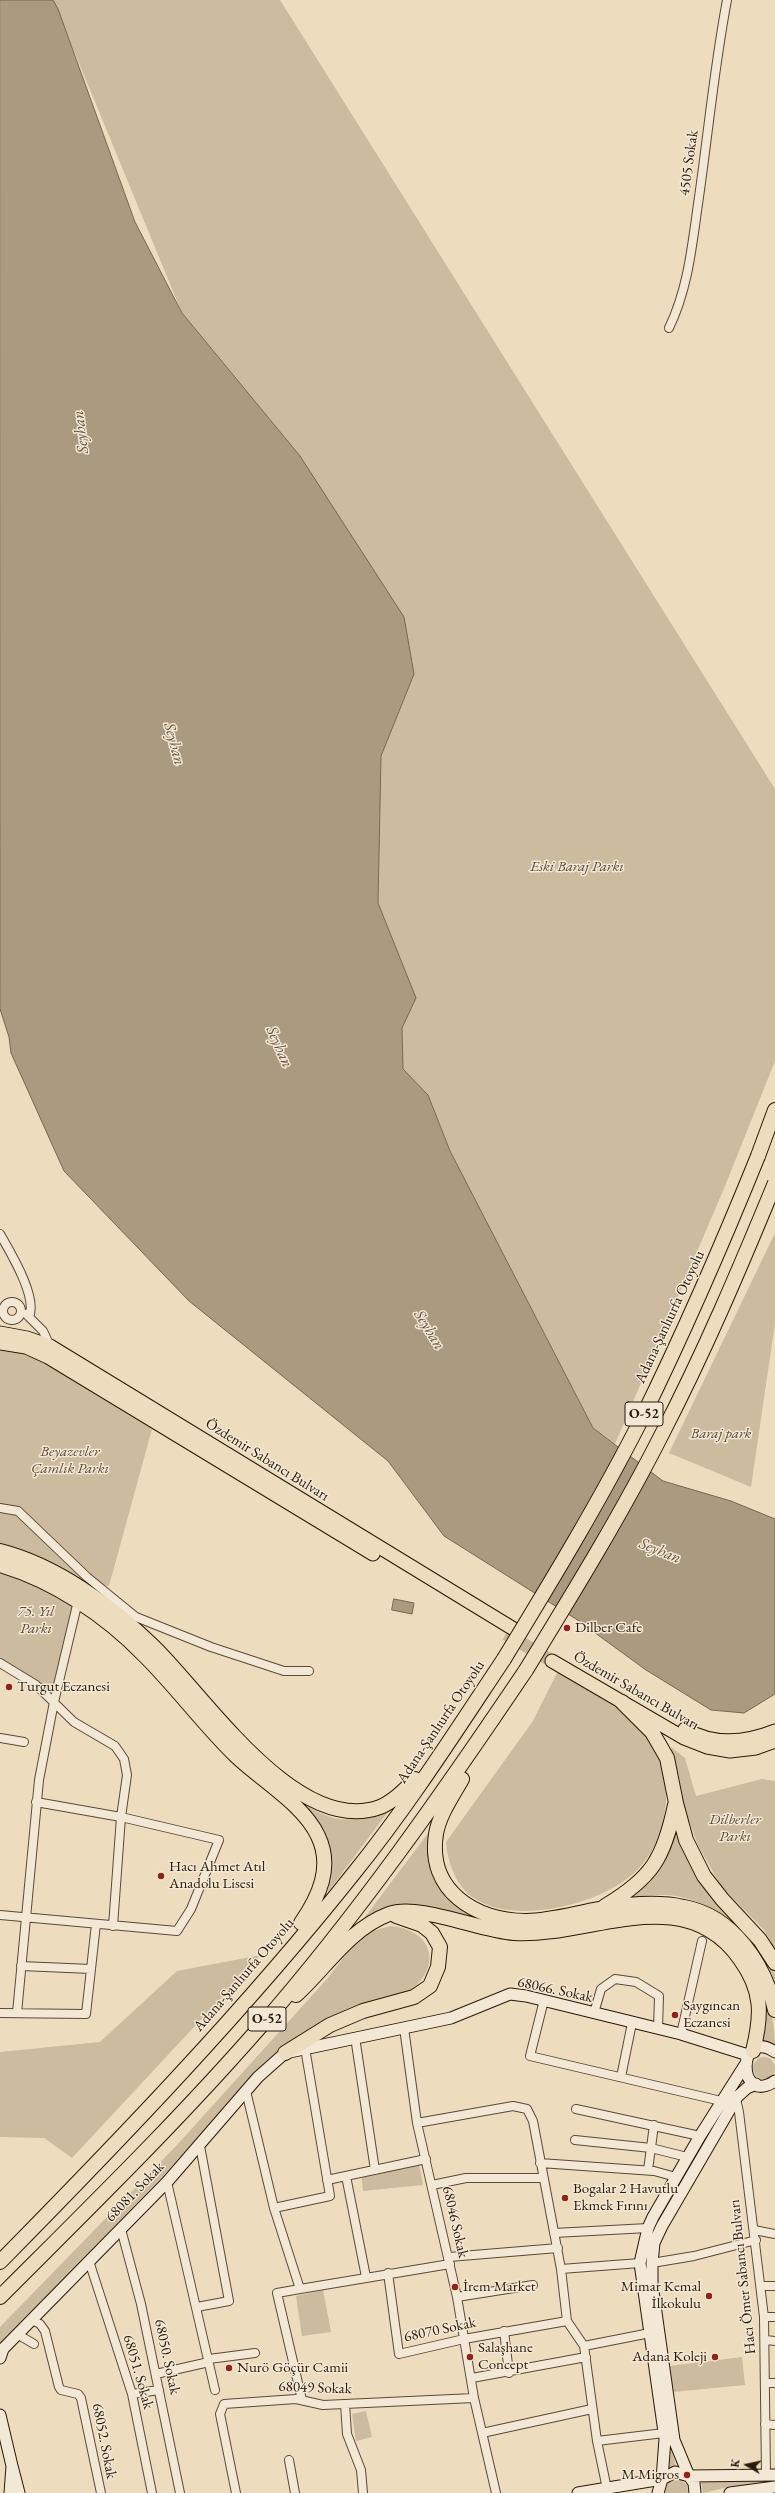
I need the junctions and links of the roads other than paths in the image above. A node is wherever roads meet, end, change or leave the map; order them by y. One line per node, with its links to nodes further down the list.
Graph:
1 (727, 0): 2 (street, 4505 Sokak)
2 (669, 328)
3 (775, 1110): 21 (highway, Adana-Şanlıurfa Otoyolu / O-52, bridge)
4 (775, 1183): 20 (highway, O-52, bridge)
5 (0, 1234): 8 (street)
6 (21, 1310): 7 (street); 7 (street); 8 (street)
7 (2, 1317)
8 (29, 1317): 11 (street)
9 (0, 1334): 11 (main road, Özdemir Sabancı Bulvarı)
10 (0, 1343): 11 (main road, Özdemir Sabancı Bulvarı)
11 (50, 1346)
12 (0, 1508): 17 (street)
13 (0, 1551): 21 (highway)
14 (0, 1565): 15 (highway)
15 (78, 1602): 18 (street); 40 (highway)
16 (0, 1663): 18 (street)
17 (309, 1671)
18 (54, 1702): 26 (street); 28 (street)
19 (622, 1702): 22 (main road, Özdemir Sabancı Bulvarı); 24 (main road, Özdemir Sabancı Bulvarı); 27 (highway)
20 (498, 1712): 29 (highway); 46 (highway, O-52)
21 (466, 1717): 40 (highway, Adana-Şanlıurfa Otoyolu / O-52)
22 (775, 1731)
23 (0, 1738): 25 (street)
24 (775, 1741)
25 (24, 1742)
26 (36, 1802): 28 (street); 32 (street)
27 (676, 1803): 29 (highway); 36 (highway)
28 (121, 1816): 34 (street); 34 (street)
29 (600, 1909): 41 (highway)
30 (390, 1914): 46 (highway); 53 (highway); 54 (highway)
31 (0, 1915): 32 (street)
32 (25, 1917): 33 (street); 37 (street)
33 (96, 1924): 34 (street); 38 (street)
34 (113, 1926)
35 (702, 1941): 49 (street)
36 (775, 1963)
37 (21, 1966): 38 (street); 43 (street)
38 (91, 1969): 43 (street)
39 (544, 2000): 44 (main road, 68066. Sokak); 47 (main road, 68066. Sokak); 55 (street)
40 (242, 2005): 88 (highway, Adana-Şanlıurfa Otoyolu / O-52)
41 (775, 2010)
42 (0, 2013): 43 (street)
43 (17, 2013)
44 (594, 2013): 45 (main road, 68066. Sokak); 48 (street)
45 (632, 2023): 48 (main road, 68066. Sokak); 55 (street)
46 (260, 2027): 99 (highway, O-52)
47 (404, 2028): 50 (main road, 68066. Sokak); 61 (street, 68046 Sokak)
48 (658, 2029): 49 (main road, 68066. Sokak)
49 (681, 2034): 54 (main road, 68066. Sokak)
50 (355, 2037): 51 (main road, 68066. Sokak); 70 (street)
51 (305, 2048): 53 (main road, 68066. Sokak); 75 (street)
52 (775, 2052): 54 (main road, 68066. Sokak)
53 (286, 2053): 57 (main road, 68081. Sokak)
54 (749, 2057): 56 (main road); 59 (main road)
55 (621, 2077): 59 (street)
56 (768, 2084): 58 (main road)
57 (246, 2091): 65 (main road, 68081. Sokak); 78 (street)
58 (736, 2099): 81 (street, Hacı Ömer Sabancı Bulvarı); 90 (main road)
59 (721, 2101): 63 (main road)
60 (576, 2109): 62 (street)
61 (418, 2123): 68 (street, 68046 Sokak); 69 (street)
62 (654, 2125): 63 (street); 66 (street)
63 (700, 2136): 67 (main road)
64 (575, 2140): 66 (street)
65 (200, 2146): 76 (main road, 68081. Sokak); 100 (street)
66 (651, 2148): 67 (street); 71 (street)
67 (688, 2157): 73 (main road)
68 (426, 2159): 70 (street); 77 (street, 68046 Sokak)
69 (540, 2163): 71 (street); 74 (street)
70 (374, 2170): 72 (street)
71 (648, 2170): 73 (street)
72 (346, 2176): 75 (street); 93 (street)
73 (676, 2177): 79 (main road)
74 (543, 2178): 77 (street); 82 (street)
75 (327, 2180): 78 (street)
76 (167, 2182): 80 (main road, 68081. Sokak); 100 (street)
77 (432, 2185): 86 (street, 68046 Sokak)
78 (274, 2208): 97 (street)
79 (648, 2228): 82 (street); 89 (main road)
80 (121, 2229): 87 (main road, 68081. Sokak); 118 (street, 68050. Sokak)
81 (754, 2230): 83 (street); 84 (street, Hacı Ömer Sabancı Bulvarı)
82 (554, 2233): 85 (street)
83 (775, 2234)
84 (756, 2240): 90 (street); 95 (street, Hacı Ömer Sabancı Bulvarı)
85 (558, 2248): 86 (street); 91 (street)
86 (450, 2260): 92 (street); 98 (street, 68046 Sokak)
87 (89, 2261): 103 (main road, 68081. Sokak); 124 (street, 68051. Sokak)
88 (0, 2262)
89 (640, 2263): 91 (street); 106 (main road)
90 (652, 2263): 137 (main road)
91 (561, 2269): 104 (street)
92 (388, 2273): 93 (street); 108 (street, 68070 Sokak)
93 (366, 2277): 97 (street)
94 (533, 2285): 98 (street)
95 (762, 2286): 96 (street); 101 (street, Hacı Ömer Sabancı Bulvarı)
96 (775, 2286)
97 (300, 2289): 126 (street)
98 (458, 2296): 108 (street, 68046 Sokak)
99 (0, 2297)
100 (197, 2307): 116 (street)
101 (764, 2316): 102 (street); 109 (street, Hacı Ömer Sabancı Bulvarı)
102 (775, 2317)
103 (32, 2320): 107 (main road, 68081. Sokak); 144 (street, 68052. Sokak)
104 (567, 2321): 105 (street, 68070 Sokak); 112 (street)
105 (504, 2332): 108 (street, 68070 Sokak); 117 (street)
106 (650, 2333): 112 (street); 133 (main road)
107 (17, 2334): 111 (street); 113 (main road, 68081. Sokak)
108 (464, 2339): 119 (street, 68046 Sokak)
109 (766, 2340): 110 (street); 120 (street, Hacı Ömer Sabancı Bulvarı)
110 (775, 2341)
111 (34, 2344)
112 (584, 2346): 115 (street)
113 (2, 2353)
114 (254, 2353): 116 (street)
115 (586, 2358): 117 (street); 128 (street)
116 (209, 2360): 118 (street); 123 (street)
117 (509, 2373): 119 (street)
118 (156, 2374): 122 (street, 68050. Sokak)
119 (472, 2378): 125 (street, 68046 Sokak)
120 (766, 2383): 121 (street); 130 (street, Hacı Ömer Sabancı Bulvarı)
121 (775, 2383)
122 (159, 2390): 124 (street); 146 (street, 68050. Sokak)
123 (215, 2390)
124 (132, 2394): 145 (street, 68051. Sokak)
125 (474, 2398): 127 (street, 68049 Sokak); 132 (street, 68046 Sokak)
126 (302, 2400): 127 (street, 68049 Sokak); 147 (street, 68049 Sokak)
127 (345, 2404): 149 (street)
128 (592, 2409): 132 (street); 134 (street)
129 (0, 2415): 136 (main road)
130 (765, 2424): 131 (street); 138 (street, Hacı Ömer Sabancı Bulvarı)
131 (775, 2424)
132 (482, 2433): 150 (street, 68046 Sokak)
133 (664, 2433): 134 (street); 139 (main road)
134 (597, 2441): 140 (street)
135 (289, 2460): 148 (street)
136 (12, 2466): 142 (main road); 143 (main road)
137 (689, 2476): 138 (main road); 139 (main road); 153 (main road)
138 (771, 2476)
139 (662, 2479): 140 (main road); 152 (main road)
140 (607, 2489): 151 (main road)
141 (769, 2489): 154 (main road)
142 (10, 2493)
143 (20, 2493)
144 (100, 2493)
145 (152, 2493)
146 (180, 2493)
147 (236, 2493)
148 (295, 2493)
149 (363, 2493)
150 (496, 2493)
151 (578, 2493)
152 (658, 2493)
153 (695, 2493)
154 (730, 2493)

